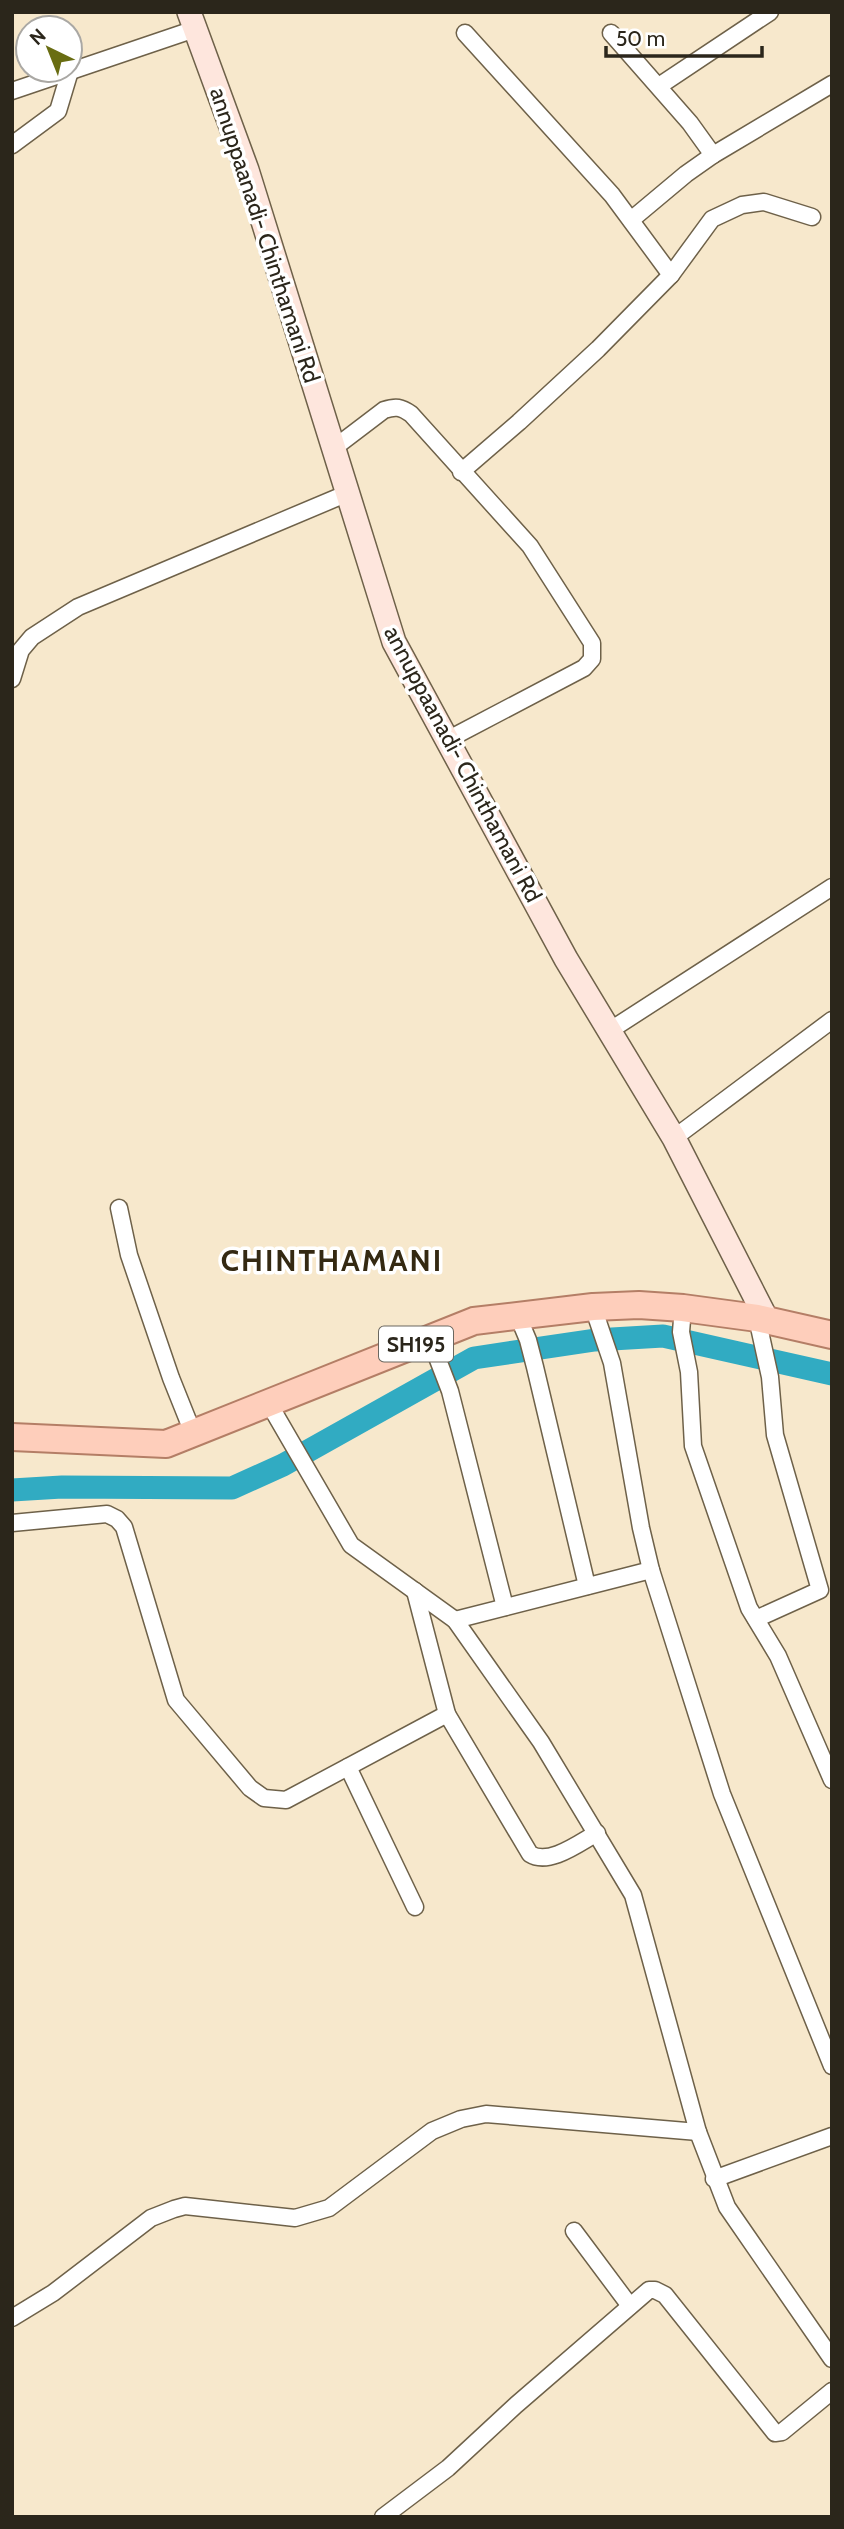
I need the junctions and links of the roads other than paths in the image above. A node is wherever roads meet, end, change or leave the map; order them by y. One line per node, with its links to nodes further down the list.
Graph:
1 (771, 12): 9 (street)
2 (192, 21): 5 (street); 16 (street, annuppaanadi- Chinthamani Rd)
3 (465, 33): 14 (street)
4 (611, 33): 9 (street)
5 (84, 65)
6 (832, 83): 12 (street)
7 (32, 84): 10 (street)
8 (66, 84): 11 (street)
9 (659, 86): 12 (street)
10 (12, 91)
11 (12, 145)
12 (713, 155): 14 (street)
13 (812, 217): 15 (street)
14 (631, 220): 15 (street)
15 (671, 275): 17 (street)
16 (334, 448): 17 (street); 18 (street, annuppaanadi- Chinthamani Rd)
17 (461, 472): 20 (street)
18 (348, 493): 19 (street); 20 (street, annuppaanadi- Chinthamani Rd)
19 (12, 679)
20 (447, 740): 23 (street, annuppaanadi- Chinthamani Rd)
21 (832, 887): 23 (street)
22 (832, 1020): 24 (street)
23 (609, 1031): 24 (street, annuppaanadi- Chinthamani Rd)
24 (674, 1138): 28 (street, annuppaanadi- Chinthamani Rd)
25 (119, 1208): 33 (street)
26 (597, 1317): 27 (main road, SH195); 29 (main road, SH195); 36 (street)
27 (682, 1320): 28 (main road, SH195); 40 (street)
28 (762, 1327): 30 (main road, SH195); 40 (street)
29 (523, 1328): 31 (main road, SH195); 37 (street)
30 (832, 1335)
31 (435, 1350): 32 (main road, SH195); 39 (street)
32 (268, 1402): 33 (main road, SH195); 38 (street)
33 (193, 1433): 34 (main road, SH195)
34 (12, 1437)
35 (12, 1523): 43 (street)
36 (652, 1570): 37 (street); 47 (street)
37 (587, 1586): 39 (street)
38 (415, 1591): 41 (street); 42 (street)
39 (505, 1607): 41 (street)
40 (756, 1619): 44 (street)
41 (455, 1620): 45 (street)
42 (447, 1714): 43 (street); 45 (street)
43 (348, 1767): 46 (street)
44 (832, 1780)
45 (597, 1833): 48 (street)
46 (415, 1907)
47 (832, 2066)
48 (698, 2132): 50 (street); 53 (street)
49 (832, 2136): 50 (street)
50 (714, 2179): 54 (street)
51 (573, 2231): 52 (street)
52 (630, 2306): 55 (street); 56 (street)
53 (12, 2318)
54 (832, 2359)
55 (832, 2391)
56 (383, 2517)

